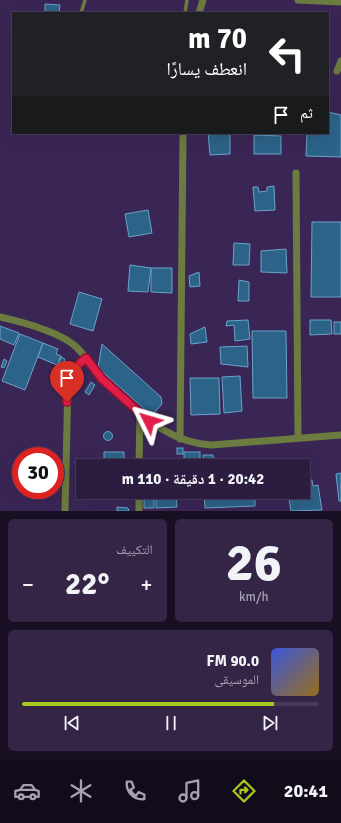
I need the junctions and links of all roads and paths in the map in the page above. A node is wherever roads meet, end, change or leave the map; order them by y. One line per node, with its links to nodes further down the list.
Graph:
1 (85, 0): 6 (lane)
2 (187, 0): 7 (lane)
3 (202, 0): 8 (street)
4 (298, 0): 5 (street)
5 (341, 2)
6 (81, 12)
7 (185, 12)
8 (199, 12)
9 (341, 61): 10 (street)
10 (337, 71)
11 (183, 134): 17 (street)
12 (296, 173): 18 (street)
13 (0, 317): 14 (street)
14 (86, 358): 15 (street); 21 (street)
15 (140, 414): 17 (street); 19 (street)
16 (341, 435): 18 (street)
17 (180, 438): 18 (street)
18 (298, 438)
19 (139, 459)
20 (139, 499): 22 (street)
21 (66, 511)
22 (139, 511)

